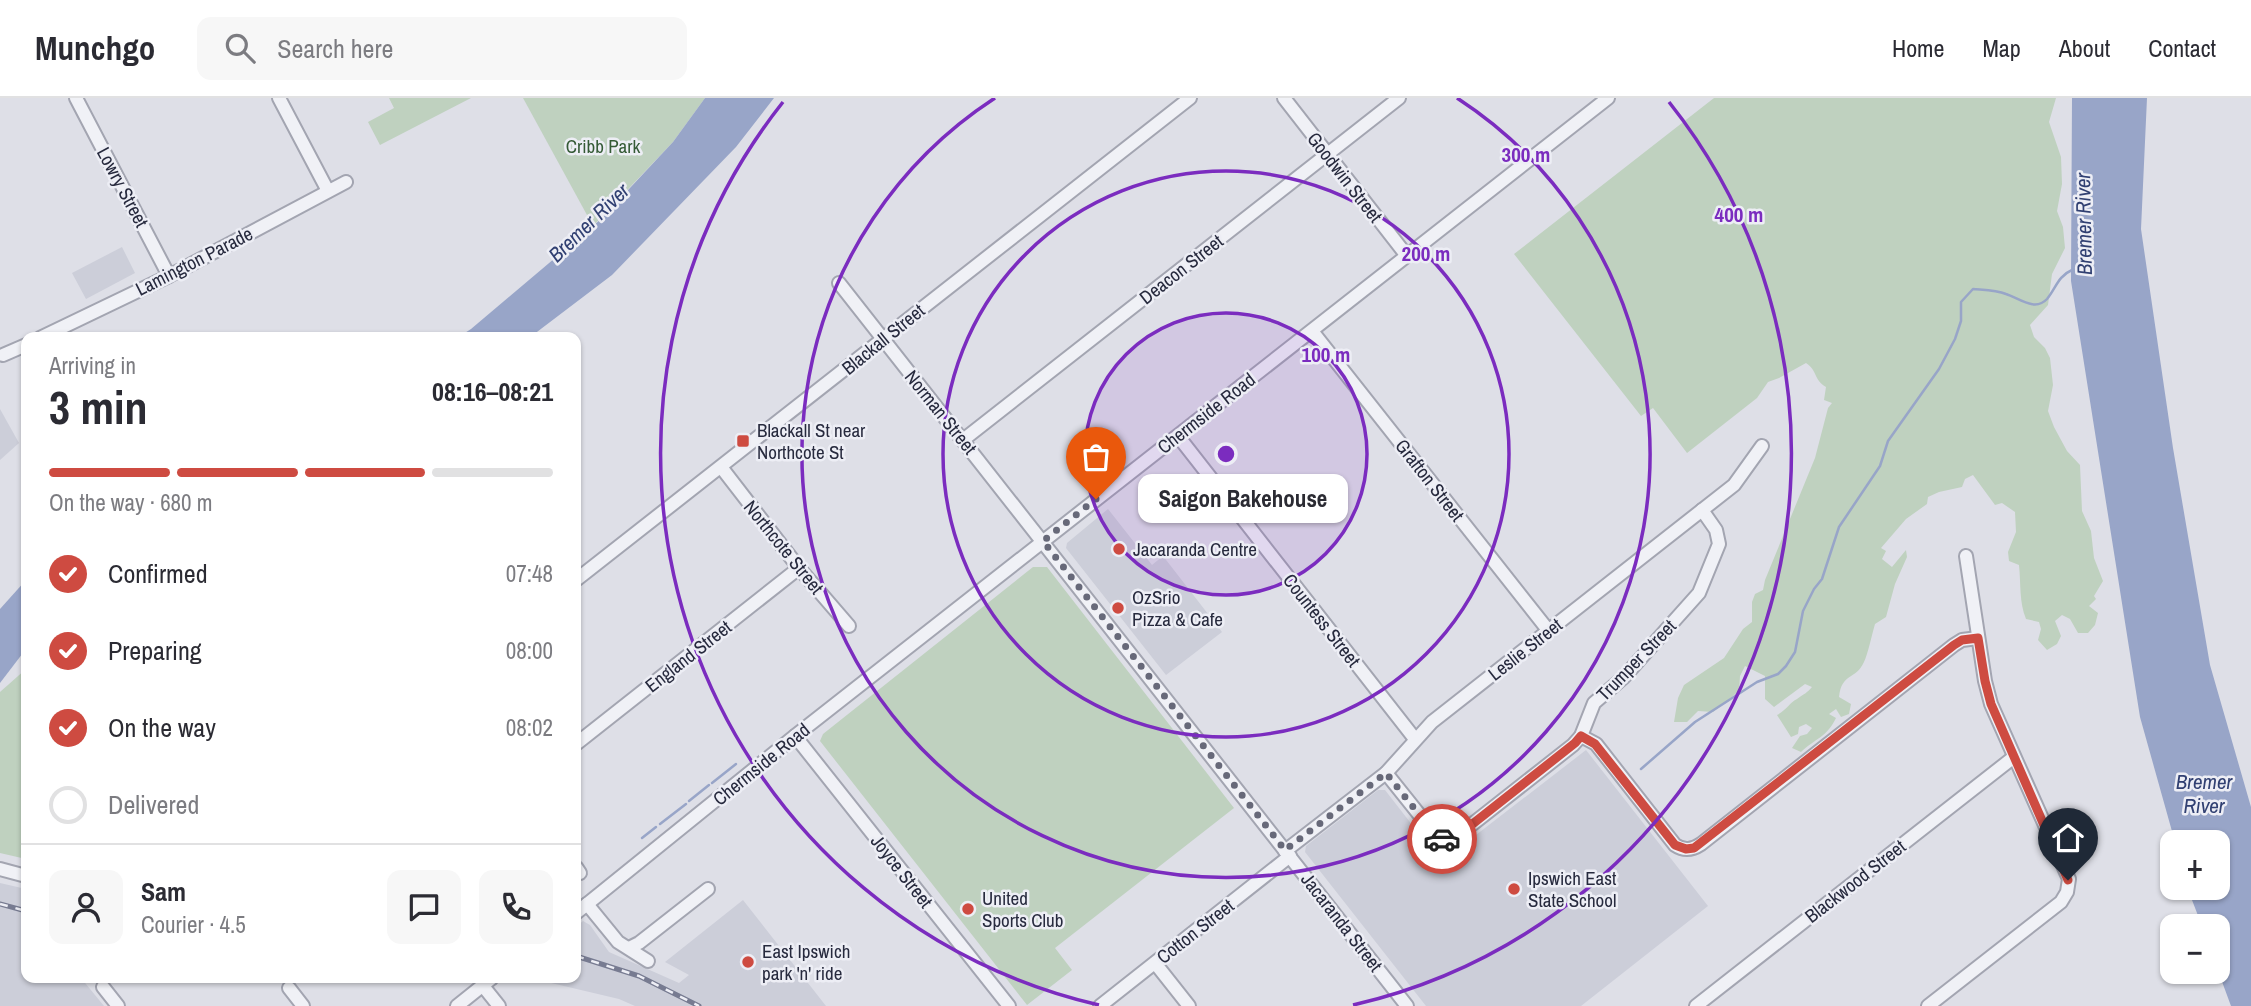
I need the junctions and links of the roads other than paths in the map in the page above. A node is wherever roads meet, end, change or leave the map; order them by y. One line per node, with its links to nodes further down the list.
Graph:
1 (76, 98): 11 (street, Lowry Street)
2 (279, 98): 9 (street)
3 (1190, 98): 15 (street, Blackall Street)
4 (1284, 98): 7 (street, Goodwin Street)
5 (1399, 98): 7 (street, Deacon Street)
6 (1608, 98): 10 (street, Chermside Road)
7 (1327, 154): 10 (street, Goodwin Street); 19 (street, Deacon Street)
8 (346, 182): 9 (street, Lamington Parade)
9 (328, 191): 11 (street, Lamington Parade)
10 (1407, 256): 13 (street, Chermside Road)
11 (169, 276): 14 (street, Lamington Parade)
12 (839, 283): 15 (street, Norman Street)
13 (1312, 331): 18 (street, Chermside Road); 28 (street, Grafton Street)
14 (52, 332)
15 (883, 339): 19 (street, Norman Street); 21 (street, Blackall Street)
16 (21, 347): 17 (street)
17 (1, 357)
18 (1178, 436): 23 (street, Chermside Road); 32 (street, Countess Street)
19 (963, 440): 23 (street, Norman Street)
20 (1762, 446): 22 (street, Leslie Street)
21 (721, 467): 25 (street, Northcote Street); 26 (street, Blackall Street)
22 (1702, 510): 28 (street, Leslie Street); 31 (street, Trumper Street)
23 (1043, 541): 30 (street, Chermside Road); 36 (street, Jacaranda Street)
24 (1966, 556): 29 (street)
25 (799, 568): 27 (street, Northcote Street); 33 (street, England Street)
26 (581, 576)
27 (849, 626)
28 (1548, 630): 32 (street, Leslie Street)
29 (1978, 638): 31 (street); 34 (street)
30 (795, 736): 40 (street, Chermside Road); 49 (street, Joyce Street)
31 (1581, 736): 35 (street, Trumper Street)
32 (1415, 739): 35 (street, Leslie Street)
33 (581, 740)
34 (2014, 757): 57 (street, Blackwood Street); 58 (street)
35 (1386, 773): 36 (street, Leslie Street)
36 (1287, 853): 44 (street, Cotton Street); 56 (street, Jacaranda Street)
37 (0, 869): 38 (street)
38 (21, 875)
39 (708, 889): 42 (street)
40 (587, 904): 41 (street, Chermside Road); 42 (street)
41 (581, 909)
42 (629, 948): 43 (street)
43 (648, 961)
44 (1155, 962): 54 (street, Cotton Street); 55 (street)
45 (487, 983): 52 (street)
46 (488, 983): 53 (street)
47 (103, 987): 50 (street)
48 (289, 988): 51 (street)
49 (1007, 1005)
50 (118, 1006)
51 (303, 1006)
52 (457, 1006)
53 (499, 1006)
54 (1100, 1006)
55 (1189, 1006)
56 (1407, 1006)
57 (1696, 1006)
58 (1928, 1006)

